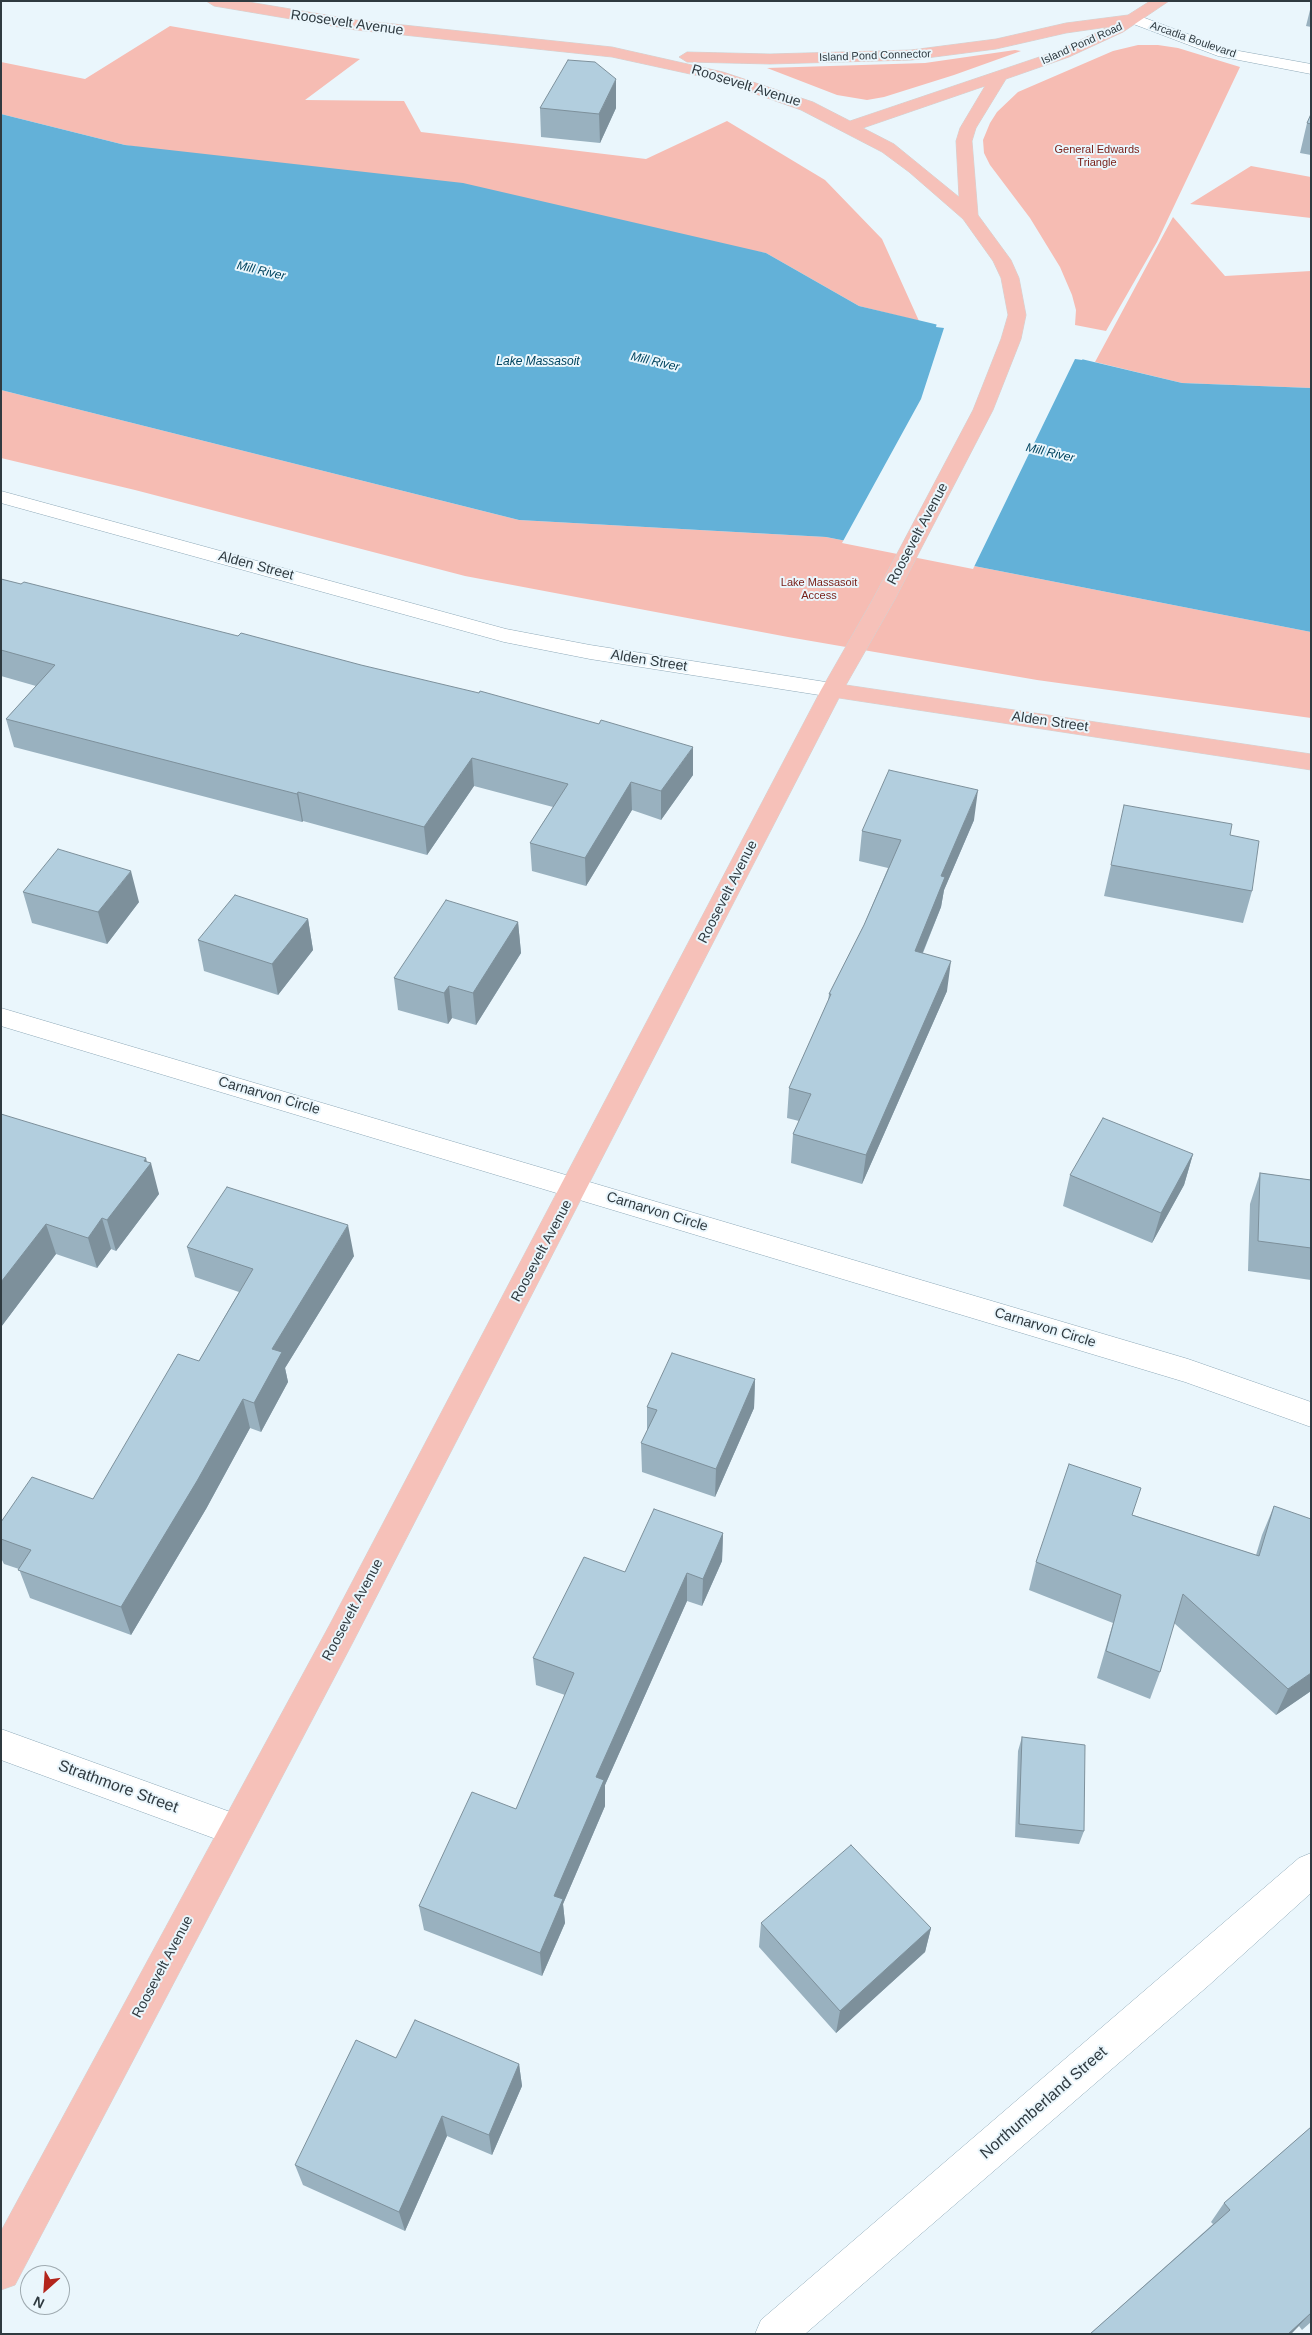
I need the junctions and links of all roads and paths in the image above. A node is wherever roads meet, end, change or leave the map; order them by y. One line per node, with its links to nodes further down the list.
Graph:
1 (214, 1): 4 (main road, Roosevelt Avenue)
2 (1160, 1): 3 (main road, Island Pond Road)
3 (1134, 19): 4 (main road, Island Pond Connector); 5 (street, Arcadia Boulevard); 6 (main road, Island Pond Road)
4 (612, 52): 7 (main road, Roosevelt Avenue)
5 (1311, 70)
6 (999, 77): 7 (main road, Island Pond Road); 8 (main road)
7 (850, 127): 8 (main road, Roosevelt Avenue)
8 (969, 215): 10 (main road, Roosevelt Avenue)
9 (1, 497): 10 (street, Alden Street)
10 (832, 690): 11 (main road, Alden Street); 13 (main road, Roosevelt Avenue)
11 (1311, 762)
12 (1, 1017): 13 (street, Carnarvon Circle)
13 (575, 1187): 14 (street, Carnarvon Circle); 16 (main road, Roosevelt Avenue)
14 (1311, 1415)
15 (1, 1744): 16 (street, Strathmore Street)
16 (235, 1830): 18 (main road, Roosevelt Avenue)
17 (1311, 1870): 19 (street, Northumberland Street)
18 (1, 2271)
19 (775, 2334)

